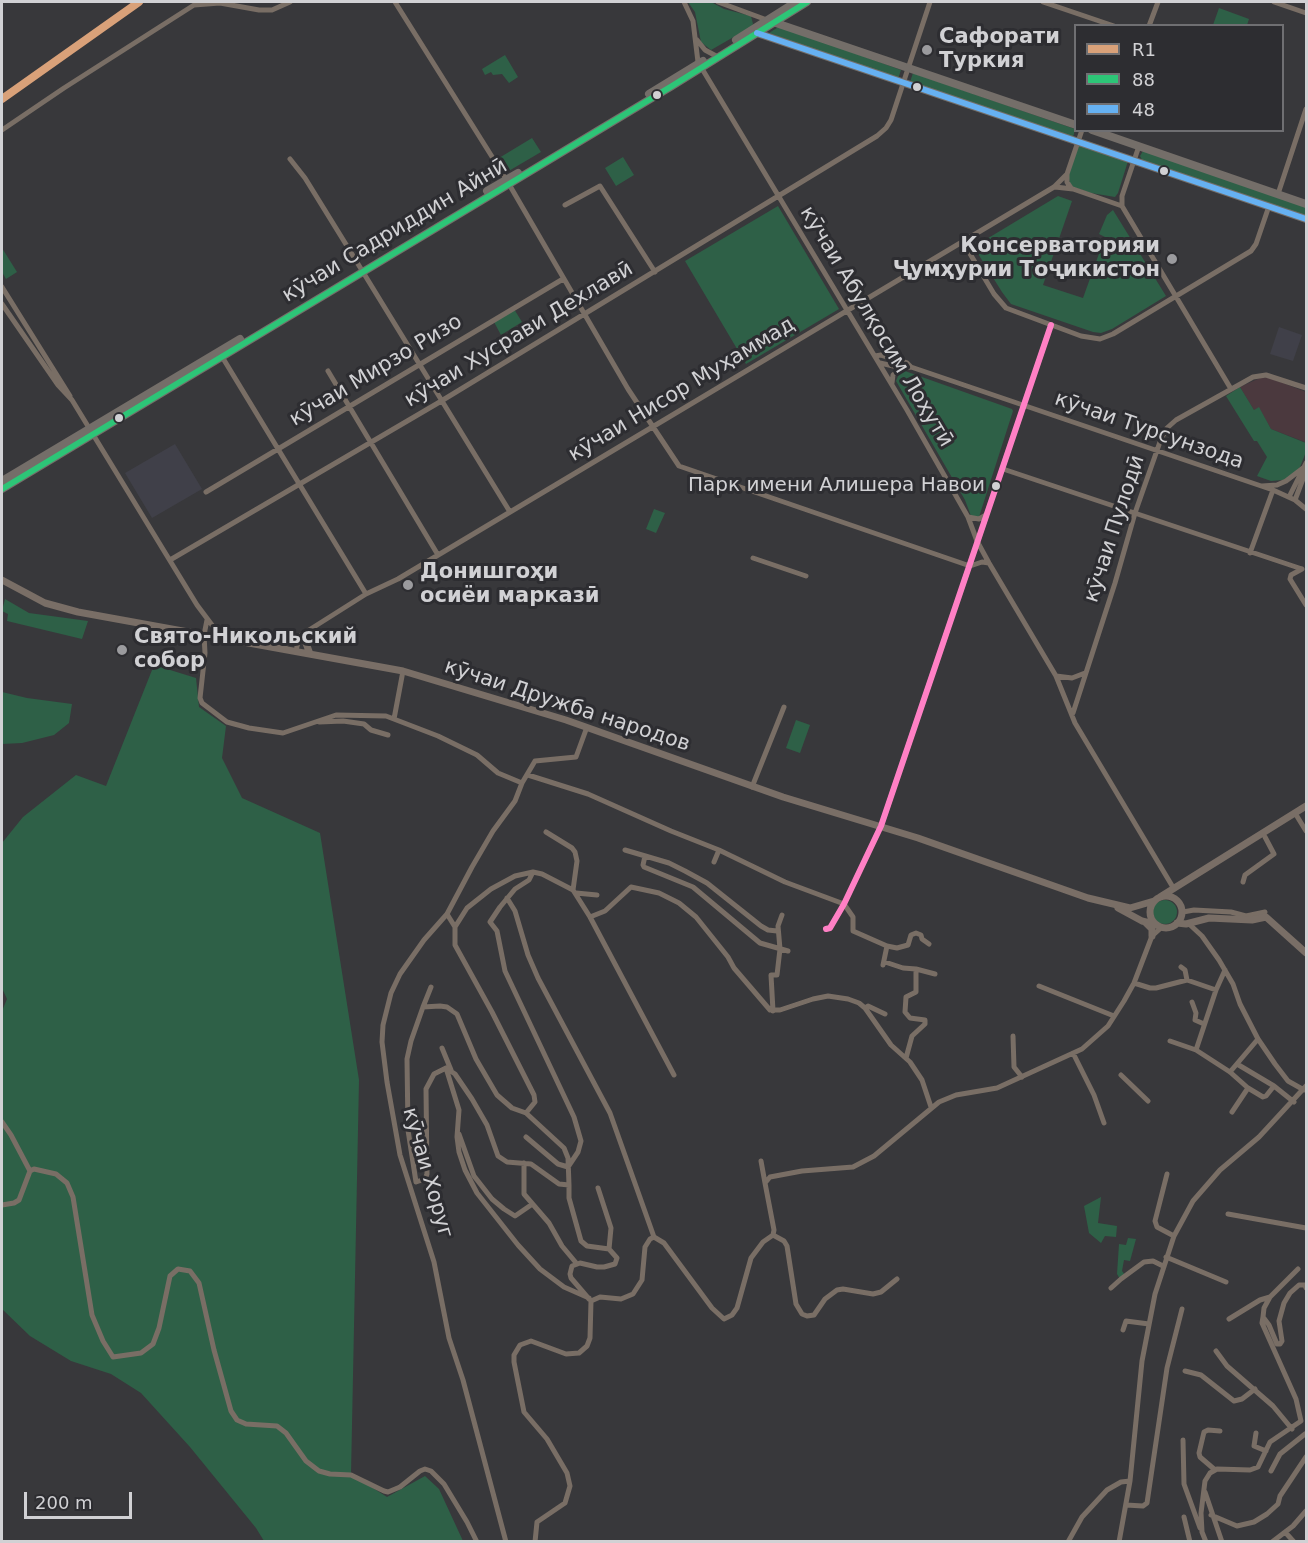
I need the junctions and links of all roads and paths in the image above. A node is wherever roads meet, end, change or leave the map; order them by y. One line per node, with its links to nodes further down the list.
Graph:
1 (290, 2): 23 (street)
2 (394, 2): 31 (street)
3 (684, 2): 16 (street)
4 (718, 2): 12 (street)
5 (796, 2): 12 (highway, кӯчаи Садриддин Айнӣ)
6 (807, 2): 12 (highway, кӯчаи Садриддин Айнӣ)
7 (930, 2): 19 (street)
8 (1042, 2): 13 (street)
9 (1158, 2): 14 (street)
10 (1274, 2): 11 (street)
11 (1306, 13)
12 (771, 21): 15 (highway, кӯчаи Садриддин Айнӣ); 17 (highway, кӯчаи Садриддин Айнӣ); 19 (highway)
13 (1108, 24)
14 (1150, 24)
15 (757, 33): 17 (highway, кӯчаи Садриддин Айнӣ); 20 (highway)
16 (696, 39): 17 (street); 18 (street)
17 (716, 56): 18 (highway, кӯчаи Садриддин Айнӣ)
18 (700, 65): 31 (highway, кӯчаи Садриддин Айнӣ); 35 (street, кӯчаи Абулқосим Лоҳутӣ)
19 (908, 68): 20 (street); 22 (highway)
20 (903, 82): 26 (highway); 35 (street, кӯчаи Хусрави Дехлавӣ)
21 (1306, 109): 34 (street)
22 (1074, 124)
23 (2, 130)
24 (1081, 132): 26 (street, кӯчаи Нисор Муҳаммад)
25 (1112, 134): 27 (highway)
26 (1078, 141): 29 (highway); 30 (street, кӯчаи Нисор Муҳаммад)
27 (1138, 146): 29 (street); 34 (highway)
28 (290, 159): 44 (street)
29 (1134, 160): 36 (street); 41 (highway)
30 (1067, 174): 32 (street, кӯчаи Нисор Муҳаммад); 33 (street)
31 (507, 182): 44 (highway, кӯчаи Садриддин Айнӣ); 46 (street)
32 (1054, 187): 33 (street); 43 (street, кӯчаи Нисор Муҳаммад)
33 (1073, 189): 37 (street)
34 (1278, 194): 38 (highway)
35 (779, 195): 45 (street, кӯчаи Хусрави Дехлавӣ); 50 (street, кӯчаи Абулқосим Лоҳутӣ)
36 (1122, 196): 37 (street); 40 (street)
37 (1114, 202): 40 (street)
38 (1306, 204)
39 (565, 205): 45 (street)
40 (1122, 206): 48 (street)
41 (1269, 206): 42 (highway); 48 (street)
42 (1306, 219)
43 (963, 242): 50 (street, кӯчаи Нисор Муҳаммад); 52 (street)
44 (362, 270): 53 (highway, кӯчаи Садриддин Айнӣ); 56 (street)
45 (655, 272): 51 (street, кӯчаи Хусрави Дехлавӣ)
46 (563, 279): 51 (street); 56 (street, кӯчаи Мирзо Ризо)
47 (2, 287): 63 (street)
48 (1177, 296): 52 (street); 62 (street)
49 (2, 304): 63 (street)
50 (848, 310): 54 (street, кӯчаи Абулқосим Лоҳутӣ); 67 (street, кӯчаи Нисор Муҳаммад)
51 (585, 315): 64 (street, кӯчаи Хусрави Дехлавӣ); 67 (street)
52 (1051, 325): 65 (street)
53 (220, 353): 68 (highway, кӯчаи Садриддин Айнӣ); 70 (street)
54 (875, 356): 55 (street, кӯчаи Абулқосим Лоҳутӣ); 57 (street, кӯчаи Турсунзода)
55 (880, 363): 58 (street); 60 (street, кӯчаи Абулқосим Лоҳутӣ)
56 (420, 365): 64 (street); 66 (street, кӯчаи Мирзо Ризо)
57 (910, 367): 58 (street); 65 (street, кӯчаи Турсунзода)
58 (902, 369): 60 (street)
59 (327, 371): 66 (street)
60 (892, 384): 85 (street, кӯчаи Абулқосим Лоҳутӣ)
61 (1306, 388): 62 (street, кӯчаи Пулодӣ)
62 (1231, 389): 71 (street, кӯчаи Пулодӣ)
63 (72, 400): 68 (street)
64 (442, 401): 69 (street, кӯчаи Хусрави Дехлавӣ); 82 (street)
65 (1024, 406): 71 (street, кӯчаи Турсунзода); 73 (street)
66 (349, 407): 69 (street); 70 (street, кӯчаи Мирзо Ризо)
67 (653, 426): 82 (street, кӯчаи Нисор Муҳаммад); 92 (street)
68 (92, 430): 74 (highway, кӯчаи Садриддин Айнӣ); 77 (highway, кӯчаи Садриддин Айнӣ); 90 (street)
69 (371, 443): 75 (street, кӯчаи Хусрави Дехлавӣ); 88 (street)
70 (279, 449): 75 (street); 79 (street, кӯчаи Мирзо Ризо)
71 (1157, 451): 76 (street, кӯчаи Турсунзода); 83 (street, кӯчаи Пулодӣ)
72 (1305, 467): 76 (street); 80 (street)
73 (1003, 469): 83 (street); 84 (street)
74 (2, 481)
75 (300, 485): 90 (street, кӯчаи Хусрави Дехлавӣ); 95 (street)
76 (1260, 486): 78 (street, кӯчаи Турсунзода)
77 (2, 489)
78 (1273, 490): 80 (street, кӯчаи Турсунзода); 87 (street)
79 (206, 492)
80 (1292, 498): 81 (street, кӯчаи Турсунзода)
81 (1306, 508)
82 (510, 512): 88 (street, кӯчаи Нисор Муҳаммад)
83 (1135, 513): 87 (street); 106 (street, кӯчаи Пулодӣ)
84 (987, 514): 85 (street); 86 (street)
85 (969, 517): 86 (street, кӯчаи Абулқосим Лоҳутӣ)
86 (977, 541): 91 (street, кӯчаи Абулқосим Лоҳутӣ); 92 (street)
87 (1250, 553): 96 (street)
88 (438, 555): 95 (street, кӯчаи Нисор Муҳаммад)
89 (753, 558): 93 (street)
90 (170, 560): 97 (street)
91 (989, 563): 92 (street); 107 (street, кӯчаи Абулқосим Лоҳутӣ)
92 (970, 566): 119 (street)
93 (806, 576)
94 (2, 580): 99 (main road, кӯчаи Дружба народов)
95 (366, 594): 98 (street, кӯчаи Нисор Муҳаммад)
96 (1306, 605)
97 (207, 620): 99 (street); 101 (street)
98 (309, 628): 100 (street, кӯчаи Нисор Муҳаммад); 102 (street, кӯчаи Нисор Муҳаммад)
99 (204, 635): 101 (main road, кӯчаи Дружба народов); 111 (street)
100 (303, 635): 103 (street, кӯчаи Нисор Муҳаммад); 104 (main road)
101 (221, 637): 102 (main road, кӯчаи Дружба народов)
102 (279, 649): 103 (main road, кӯчаи Дружба народов)
103 (296, 651): 104 (main road, кӯчаи Дружба народов)
104 (310, 654): 105 (main road, кӯчаи Дружба народов)
105 (403, 671): 110 (street); 112 (main road, кӯчаи Дружба народов)
106 (1085, 673): 107 (street); 109 (street, кӯчаи Пулодӣ)
107 (1056, 676): 109 (street, кӯчаи Абулқосим Лоҳутӣ)
108 (784, 706): 116 (street)
109 (1072, 712): 129 (street, кӯчаи Абулқосим Лоҳутӣ)
110 (394, 719): 111 (street); 115 (street)
111 (314, 722): 113 (street)
112 (587, 727): 114 (street, кӯчаи Хоруг); 116 (main road, кӯчаи Дружба народов)
113 (388, 735)
114 (528, 775): 115 (street, кӯчаи Хоруг); 124 (street)
115 (522, 783): 139 (street, кӯчаи Хоруг)
116 (752, 787): 119 (main road, кӯчаи Дружба народов)
117 (1306, 806): 118 (main road)
118 (1295, 813): 120 (street); 129 (main road)
119 (881, 826): 135 (street); 136 (main road, кӯчаи Дружба народов)
120 (1306, 831)
121 (546, 832): 130 (street)
122 (1265, 837): 128 (street)
123 (625, 850): 125 (street)
124 (719, 850): 126 (street); 135 (street)
125 (645, 856): 149 (street); 153 (street)
126 (714, 862)
127 (533, 872): 130 (street); 132 (street); 147 (street)
128 (1243, 882)
129 (1174, 889): 133 (main road); 134 (main road)
130 (574, 892): 131 (street); 141 (street)
131 (597, 895)
132 (507, 898): 200 (street); 214 (street)
133 (1157, 899): 134 (main road); 136 (main road); 146 (main road)
134 (1177, 902): 137 (main road)
135 (844, 904): 148 (street); 152 (street)
136 (1113, 905): 143 (main road)
137 (1182, 911): 138 (street); 142 (main road); 144 (main road)
138 (1265, 912)
139 (447, 914): 147 (street); 205 (street, кӯчаи Хоруг)
140 (782, 915): 149 (street)
141 (590, 916): 169 (street); 183 (street)
142 (1198, 920): 145 (main road); 155 (main road)
143 (1142, 921): 146 (main road); 150 (main road)
144 (1177, 923): 145 (main road); 146 (main road)
145 (1188, 923): 158 (street)
146 (1159, 926): 150 (street)
147 (456, 927): 193 (street)
148 (826, 929)
149 (777, 931): 153 (street)
150 (1152, 936): 161 (street)
151 (929, 945): 152 (street)
152 (887, 946): 157 (street)
153 (780, 949): 154 (street); 169 (street)
154 (788, 951)
155 (1306, 953)
156 (1181, 967): 160 (street)
157 (916, 969): 159 (street); 179 (street)
158 (1225, 970): 164 (street); 174 (street)
159 (935, 975)
160 (1187, 980): 161 (street); 164 (street)
161 (1134, 983): 171 (street)
162 (1039, 986): 171 (street)
163 (431, 987): 167 (street)
164 (1216, 990): 172 (street)
165 (859, 999): 168 (street)
166 (1192, 1002): 172 (street)
167 (423, 1007): 193 (street); 203 (street)
168 (866, 1007): 169 (street); 170 (street); 179 (street)
169 (773, 1011)
170 (885, 1014)
171 (1114, 1016): 178 (street)
172 (1204, 1024): 177 (street)
173 (1012, 1036): 185 (street)
174 (1258, 1039): 180 (street); 188 (street)
175 (1170, 1041): 177 (street)
176 (442, 1048): 181 (street)
177 (1196, 1050): 182 (street)
178 (1073, 1053): 185 (street); 195 (street)
179 (906, 1058): 191 (street)
180 (1237, 1064): 182 (street); 186 (street)
181 (448, 1069): 196 (street); 199 (street); 203 (street)
182 (1230, 1072): 187 (street)
183 (674, 1075)
184 (1121, 1075): 189 (street)
185 (1022, 1077): 191 (street)
186 (1274, 1086): 187 (street); 190 (street)
187 (1248, 1088): 192 (street)
188 (1305, 1088): 190 (street)
189 (1149, 1101)
190 (1294, 1102): 213 (street)
191 (931, 1107): 204 (street)
192 (1232, 1112)
193 (526, 1113): 200 (street)
194 (2, 1122): 201 (street)
195 (1104, 1123)
196 (458, 1127): 209 (street); 225 (street)
197 (526, 1137): 200 (street)
198 (761, 1161): 204 (street)
199 (524, 1163): 206 (street); 209 (street)
200 (568, 1167): 206 (street)
201 (30, 1172): 208 (street); 253 (street)
202 (1167, 1174): 213 (street)
203 (416, 1182): 205 (street)
204 (765, 1183): 212 (street)
205 (409, 1185): 254 (street, кӯчаи Хоруг)
206 (569, 1185): 215 (street)
207 (598, 1188): 215 (street)
208 (2, 1205)
209 (531, 1205): 217 (street)
210 (1228, 1214): 211 (street)
211 (1306, 1228)
212 (773, 1235): 214 (street); 220 (street)
213 (1174, 1236): 216 (street)
214 (654, 1237): 225 (street)
215 (609, 1249): 217 (street)
216 (1166, 1257): 218 (street); 221 (street)
217 (577, 1264): 225 (street)
218 (1163, 1266): 222 (street); 229 (street)
219 (1298, 1269): 224 (street)
220 (897, 1279)
221 (1226, 1282)
222 (1112, 1288)
223 (1306, 1288): 227 (street)
224 (1270, 1297): 227 (street); 228 (street)
225 (590, 1300): 255 (street)
226 (1182, 1309): 246 (street)
227 (1263, 1317): 234 (street)
228 (1229, 1319)
229 (1149, 1324): 230 (street); 244 (street)
230 (1123, 1330)
231 (1216, 1351): 233 (street)
232 (1185, 1371): 233 (street)
233 (1255, 1389): 235 (street)
234 (1301, 1421): 235 (street); 238 (street)
235 (1292, 1429): 240 (street)
236 (1220, 1431): 242 (street)
237 (1256, 1433): 240 (street)
238 (1306, 1435): 243 (street)
239 (1183, 1440): 250 (street)
240 (1266, 1451): 242 (street)
241 (1306, 1457): 248 (street)
242 (1214, 1469): 245 (street)
243 (1271, 1471)
244 (1130, 1481): 246 (street); 256 (street)
245 (1204, 1489): 248 (street); 250 (street)
246 (1126, 1505): 252 (street)
247 (1306, 1511): 251 (street)
248 (1212, 1515): 259 (street)
249 (1184, 1517): 257 (street)
250 (1202, 1532): 258 (street)
251 (1285, 1532): 260 (street); 261 (street)
252 (1120, 1541)
253 (477, 1542)
254 (506, 1542)
255 (535, 1542)
256 (1068, 1542)
257 (1190, 1542)
258 (1206, 1542)
259 (1222, 1542)
260 (1272, 1542)
261 (1294, 1542)

